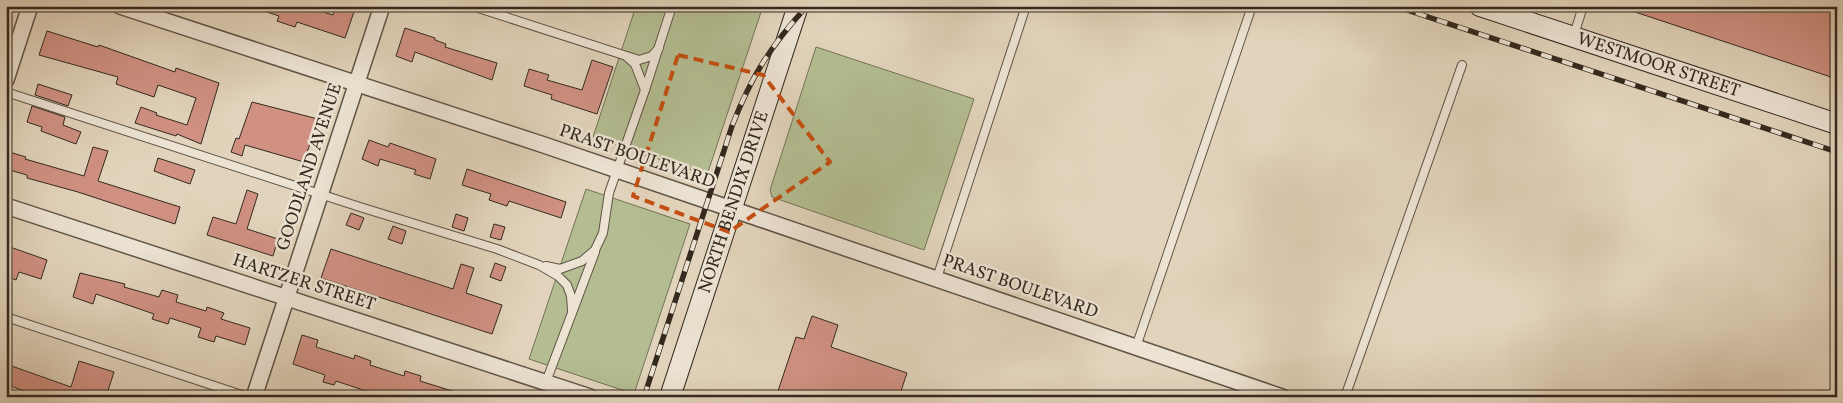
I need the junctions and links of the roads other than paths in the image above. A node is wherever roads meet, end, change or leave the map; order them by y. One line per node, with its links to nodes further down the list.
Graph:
1 (30, 6): 15 (street)
2 (120, 6): 16 (street, PRAST BOULEVARD)
3 (382, 6): 16 (street, GOODLAND AVENUE)
4 (472, 6): 13 (lane)
5 (672, 6): 12 (lane)
6 (798, 6): 23 (street, NORTH BENDIX DRIVE)
7 (1026, 6): 26 (lane)
8 (1252, 6): 30 (lane)
9 (1480, 6): 11 (street, WESTMOOR STREET)
10 (1583, 6): 11 (lane)
11 (1573, 37): 19 (street, WESTMOOR STREET)
12 (660, 48): 13 (lane); 17 (lane)
13 (627, 57): 17 (lane)
14 (1462, 65): 37 (lane)
15 (6, 80)
16 (357, 84): 20 (street, PRAST BOULEVARD); 21 (street, GOODLAND AVENUE)
17 (645, 90): 20 (lane)
18 (6, 92): 21 (lane)
19 (1837, 124)
20 (617, 170): 23 (street, PRAST BOULEVARD); 24 (lane)
21 (320, 194): 25 (lane); 27 (street, GOODLAND AVENUE)
22 (6, 206): 27 (street, HARTZER STREET)
23 (732, 209): 26 (street, PRAST BOULEVARD); 35 (street, NORTH BENDIX DRIVE)
24 (595, 250): 25 (lane); 28 (lane)
25 (539, 265): 28 (lane)
26 (937, 278): 30 (street, PRAST BOULEVARD)
27 (287, 298): 31 (street, HARTZER STREET); 33 (street, GOODLAND AVENUE)
28 (572, 310): 31 (lane)
29 (6, 317): 32 (lane)
30 (1136, 347): 36 (street, PRAST BOULEVARD)
31 (546, 382): 34 (street, HARTZER STREET)
32 (248, 397)
33 (254, 397)
34 (590, 397)
35 (670, 397)
36 (1282, 397)
37 (1345, 397)

